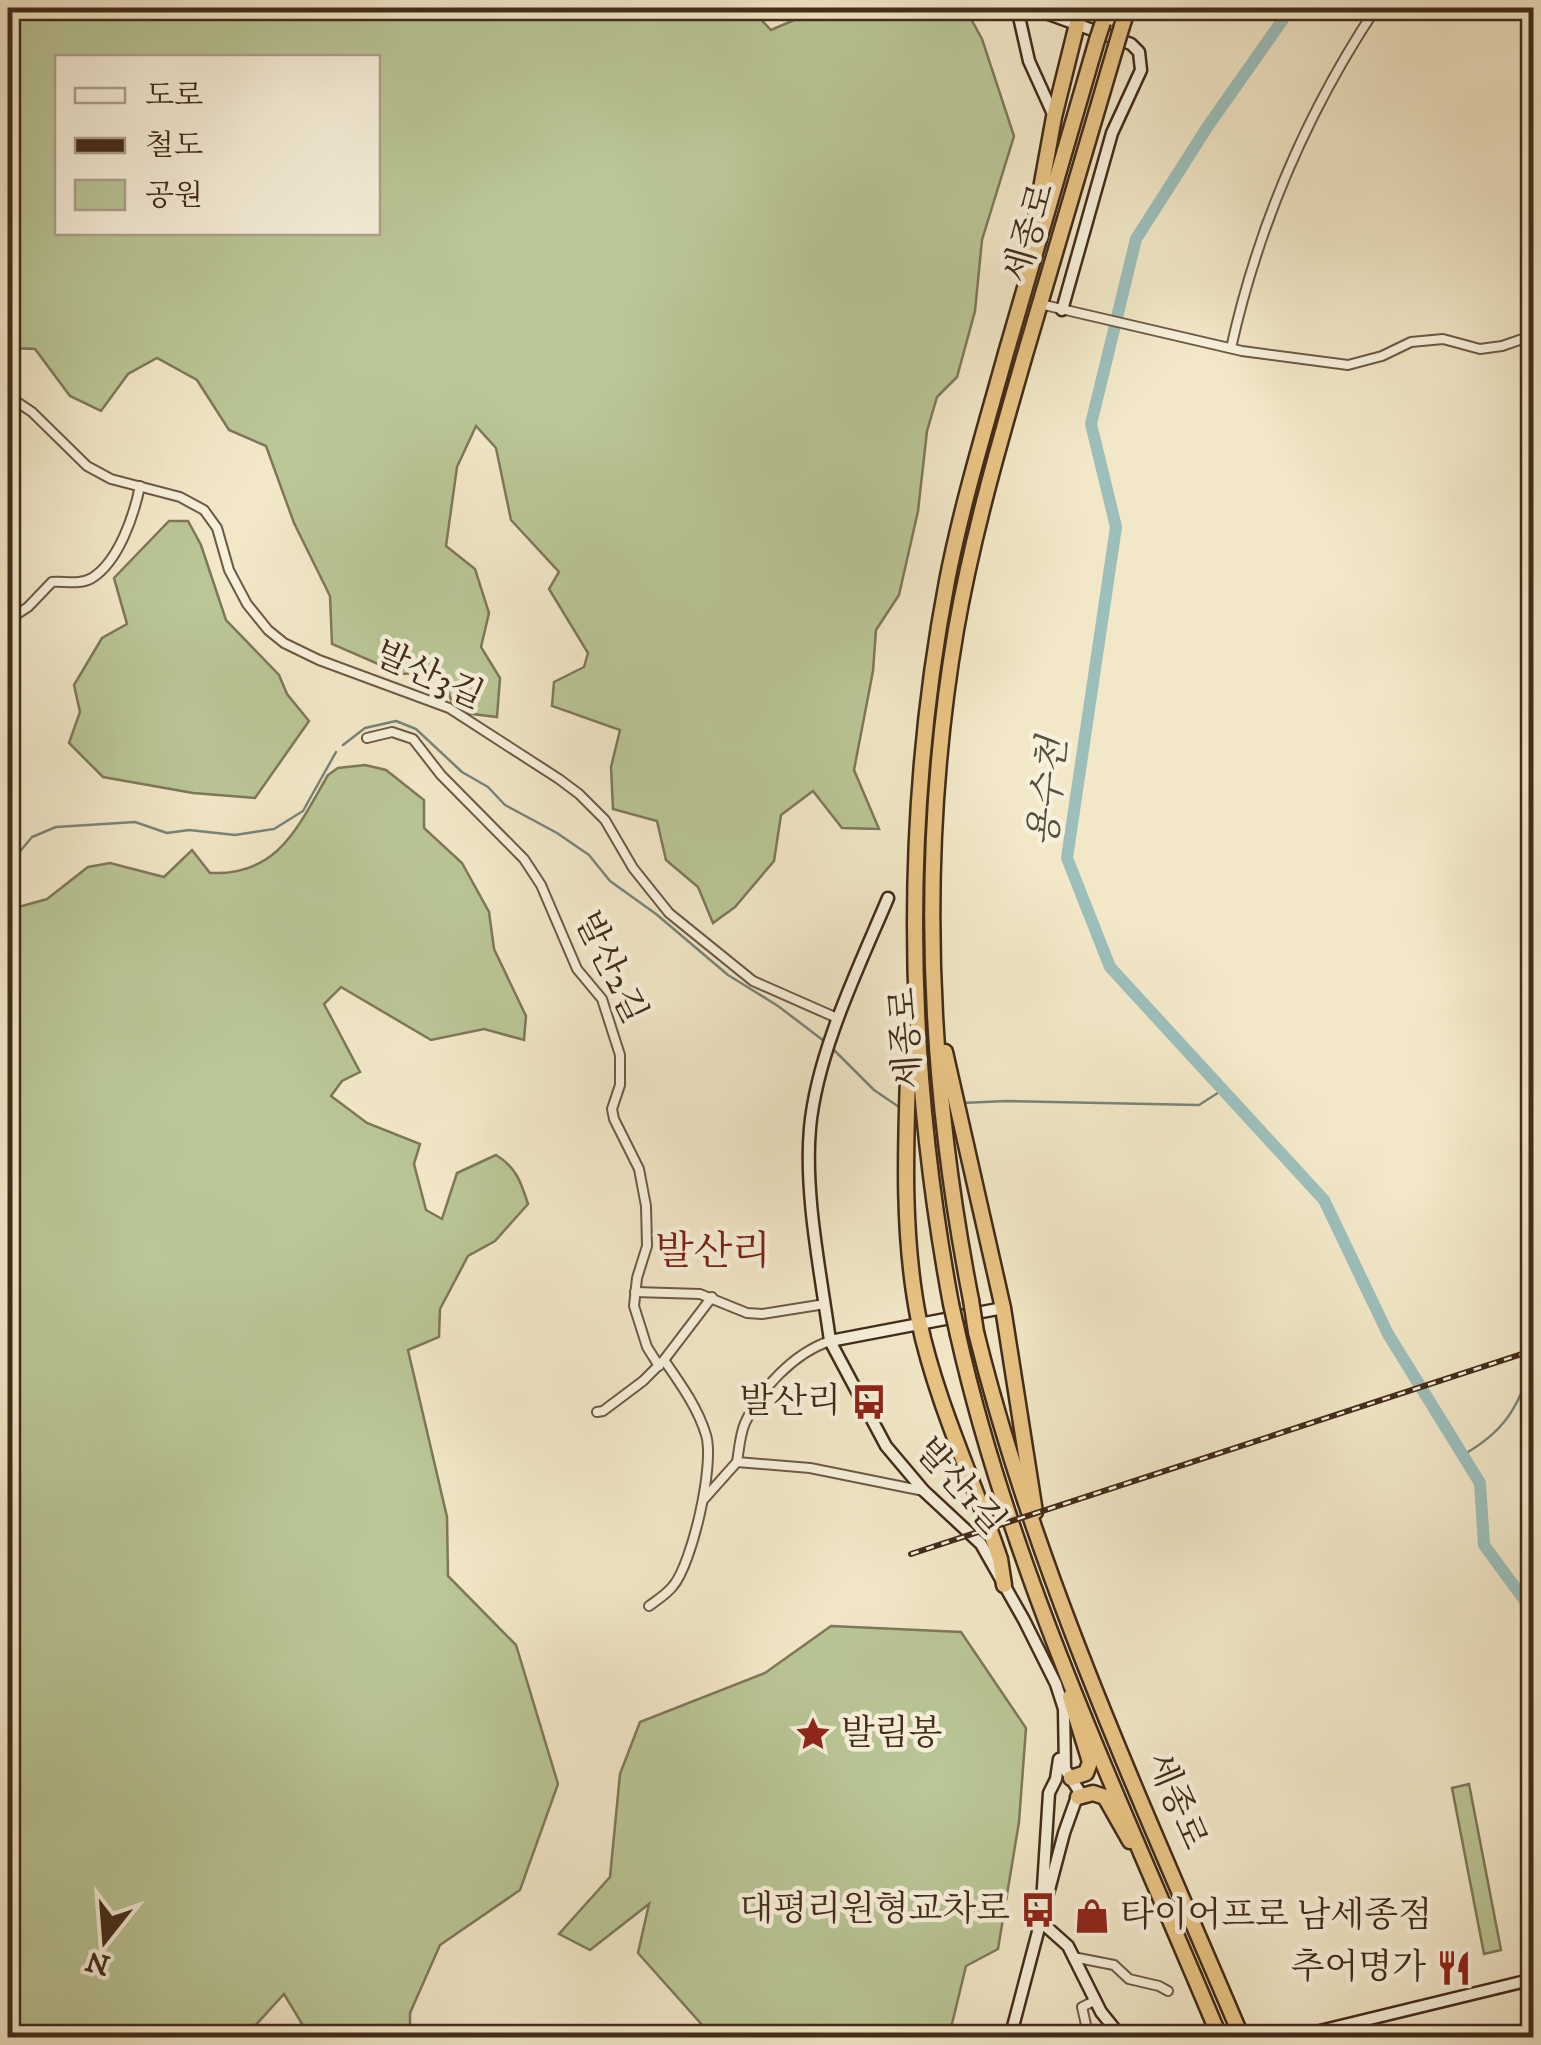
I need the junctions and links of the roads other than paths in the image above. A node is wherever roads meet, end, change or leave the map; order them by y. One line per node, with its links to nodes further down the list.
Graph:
1 (1017, 8): 8 (street)
2 (1032, 8): 7 (street)
3 (1080, 8): 7 (highway)
4 (1128, 8): 9 (highway, 세종로, bridge)
5 (1376, 8): 13 (street)
6 (1105, 15): 11 (highway, 세종로, bridge)
7 (1075, 24): 8 (highway); 10 (street)
8 (1054, 116): 11 (highway)
9 (1040, 304): 10 (street); 20 (highway, 세종로)
10 (1062, 310): 13 (street)
11 (1017, 316): 21 (highway, 세종로)
12 (1534, 335): 13 (street)
13 (1231, 348)
14 (8, 396): 15 (street, 발산3길)
15 (140, 486): 16 (street); 19 (street, 발산3길)
16 (8, 620)
17 (367, 738): 22 (street, 발산2길)
18 (888, 898): 19 (street, 발산1길)
19 (837, 1018): 24 (street, 발산1길)
20 (945, 1079): 25 (highway); 33 (highway, 세종로, bridge)
21 (914, 1084): 26 (highway); 36 (highway, 세종로, bridge)
22 (635, 1292): 23 (street); 28 (street, 발산2길)
23 (712, 1297): 24 (street); 28 (street)
24 (825, 1304): 27 (street, 발산1길)
25 (1003, 1308): 26 (street); 33 (highway)
26 (920, 1325): 27 (street); 34 (highway)
27 (830, 1341): 30 (street); 31 (street, 발산1길)
28 (662, 1363): 29 (street); 32 (street, 발산2길)
29 (596, 1412)
30 (737, 1462): 31 (street); 32 (street, 발산2길)
31 (924, 1491): 34 (street, 발산1길)
32 (702, 1504): 35 (street, 발산2길)
33 (1041, 1548): 46 (highway, 세종로)
34 (1004, 1586): 37 (street, 발산1길)
35 (648, 1606)
36 (1055, 1638): 37 (highway); 41 (highway, 세종로)
37 (1065, 1778): 38 (street); 39 (street)
38 (1050, 1797): 39 (street); 40 (street)
39 (1076, 1800): 40 (street); 41 (highway)
40 (1041, 1917): 42 (street); 47 (street)
41 (1176, 1930): 50 (highway, 세종로)
42 (1074, 1957): 44 (street); 45 (street)
43 (1534, 1979): 51 (street)
44 (1168, 1992)
45 (1094, 2001): 48 (street); 49 (street)
46 (1241, 2034)
47 (1010, 2038)
48 (1090, 2038)
49 (1122, 2038)
50 (1220, 2038)
51 (1291, 2038)

